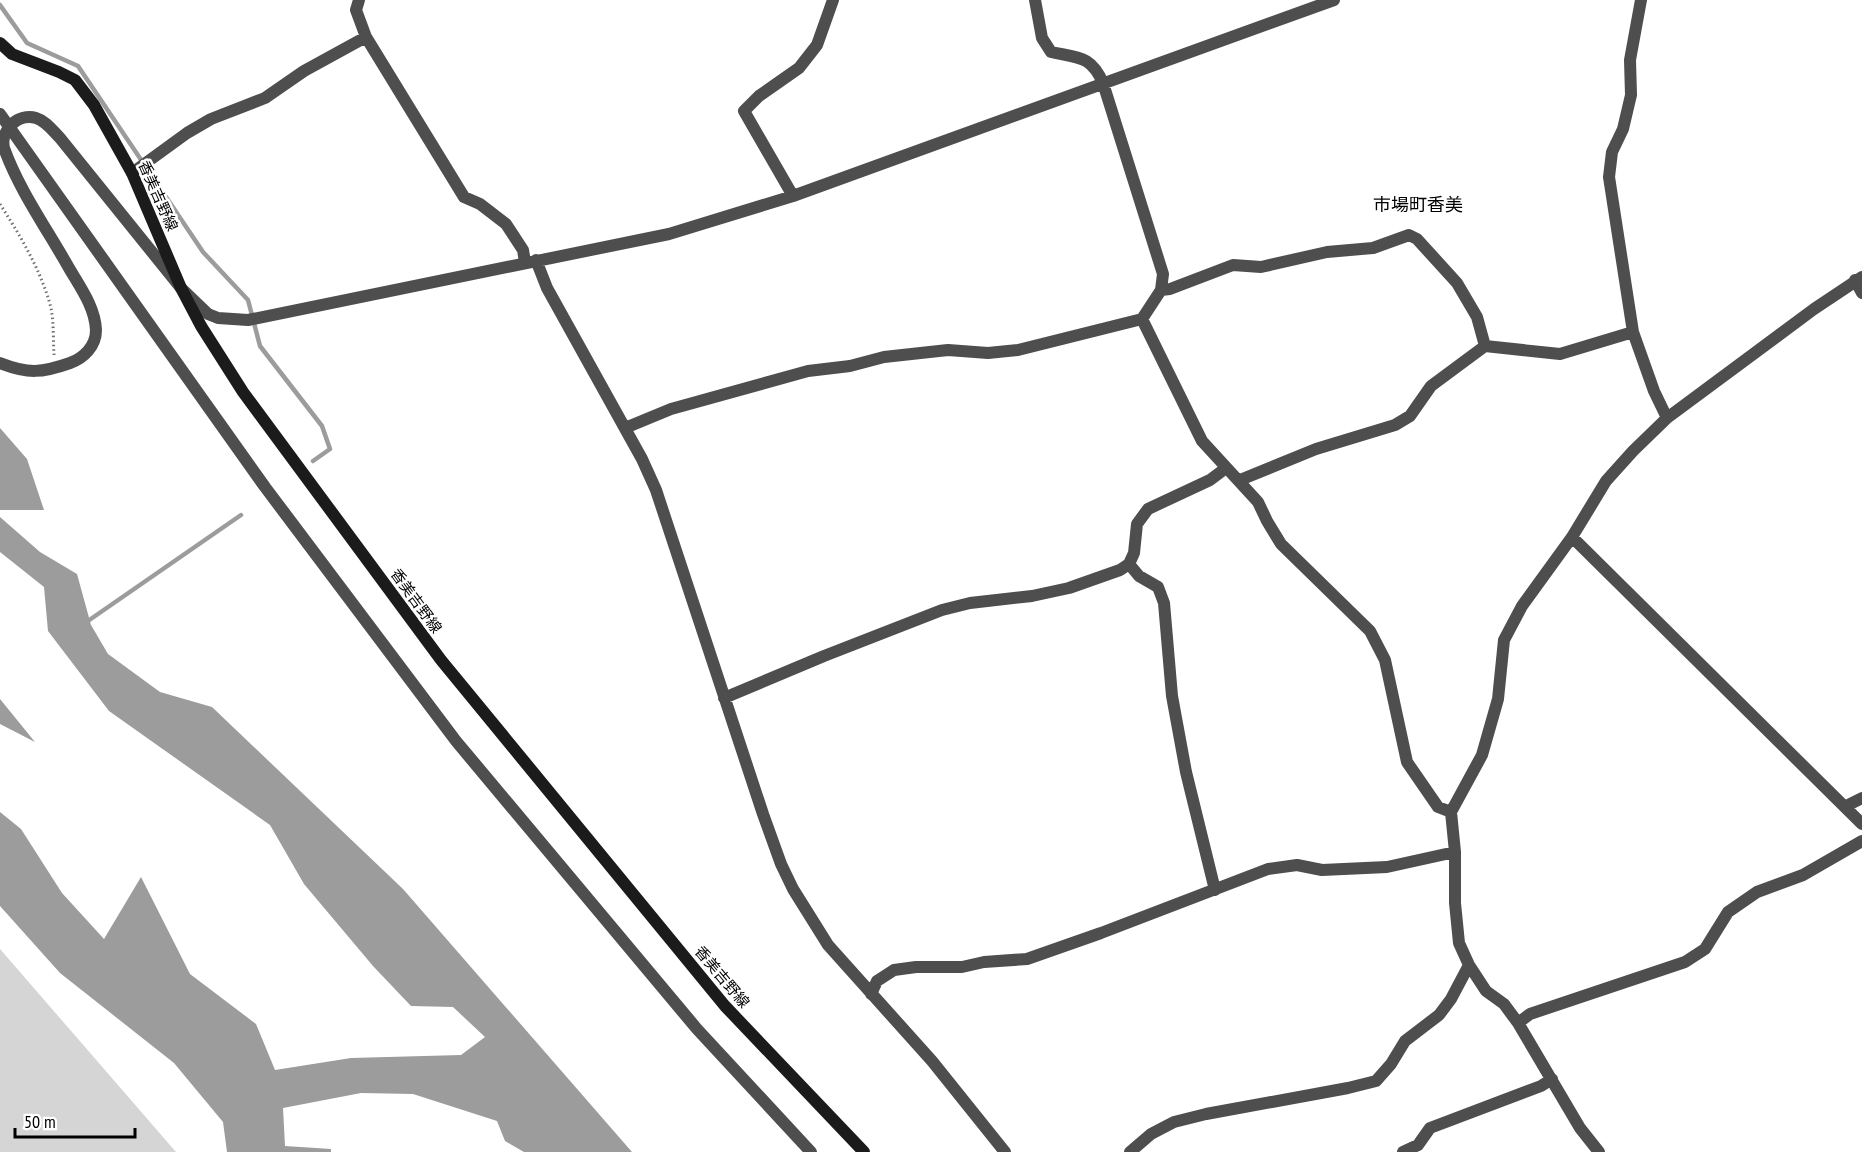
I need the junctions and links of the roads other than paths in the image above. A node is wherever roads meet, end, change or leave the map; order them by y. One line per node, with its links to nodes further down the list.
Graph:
1 (359, 0): 6 (street)
2 (833, 0): 12 (street)
3 (1035, 0): 8 (street)
4 (1334, 0): 8 (street)
5 (1641, 0): 19 (street)
6 (366, 37): 11 (street); 13 (street)
7 (0, 43): 11 (main road, 香美吉野線)
8 (1103, 83): 12 (street); 16 (street)
9 (0, 114): 10 (street)
10 (9, 124): 15 (street); 21 (street); 40 (street)
11 (140, 167): 15 (main road, 香美吉野線)
12 (793, 196): 13 (street)
13 (530, 261): 15 (street); 23 (street)
14 (1859, 278): 17 (street); 22 (street)
15 (181, 288): 41 (main road, 香美吉野線)
16 (1161, 290): 18 (street); 20 (street)
17 (1862, 293)
18 (1142, 319): 23 (street); 24 (street)
19 (1633, 332): 20 (street); 22 (street)
20 (1485, 346): 25 (street)
21 (0, 363)
22 (1667, 418): 26 (street)
23 (625, 428): 28 (street)
24 (1226, 468): 25 (street); 27 (street)
25 (1240, 480): 31 (street)
26 (1572, 537): 30 (street); 31 (street)
27 (1129, 564): 28 (street); 35 (street)
28 (724, 698): 37 (street)
29 (1862, 798): 30 (street)
30 (1846, 806): 32 (street)
31 (1451, 812): 34 (street)
32 (1862, 824)
33 (1862, 841): 38 (street)
34 (1455, 852): 35 (street); 36 (street)
35 (1215, 890): 37 (street)
36 (1469, 965): 38 (street); 43 (street)
37 (871, 994): 42 (street)
38 (1518, 1023): 39 (street)
39 (1552, 1079): 44 (street); 45 (street)
40 (811, 1152)
41 (864, 1152)
42 (1005, 1152)
43 (1130, 1152)
44 (1403, 1152)
45 (1599, 1152)

